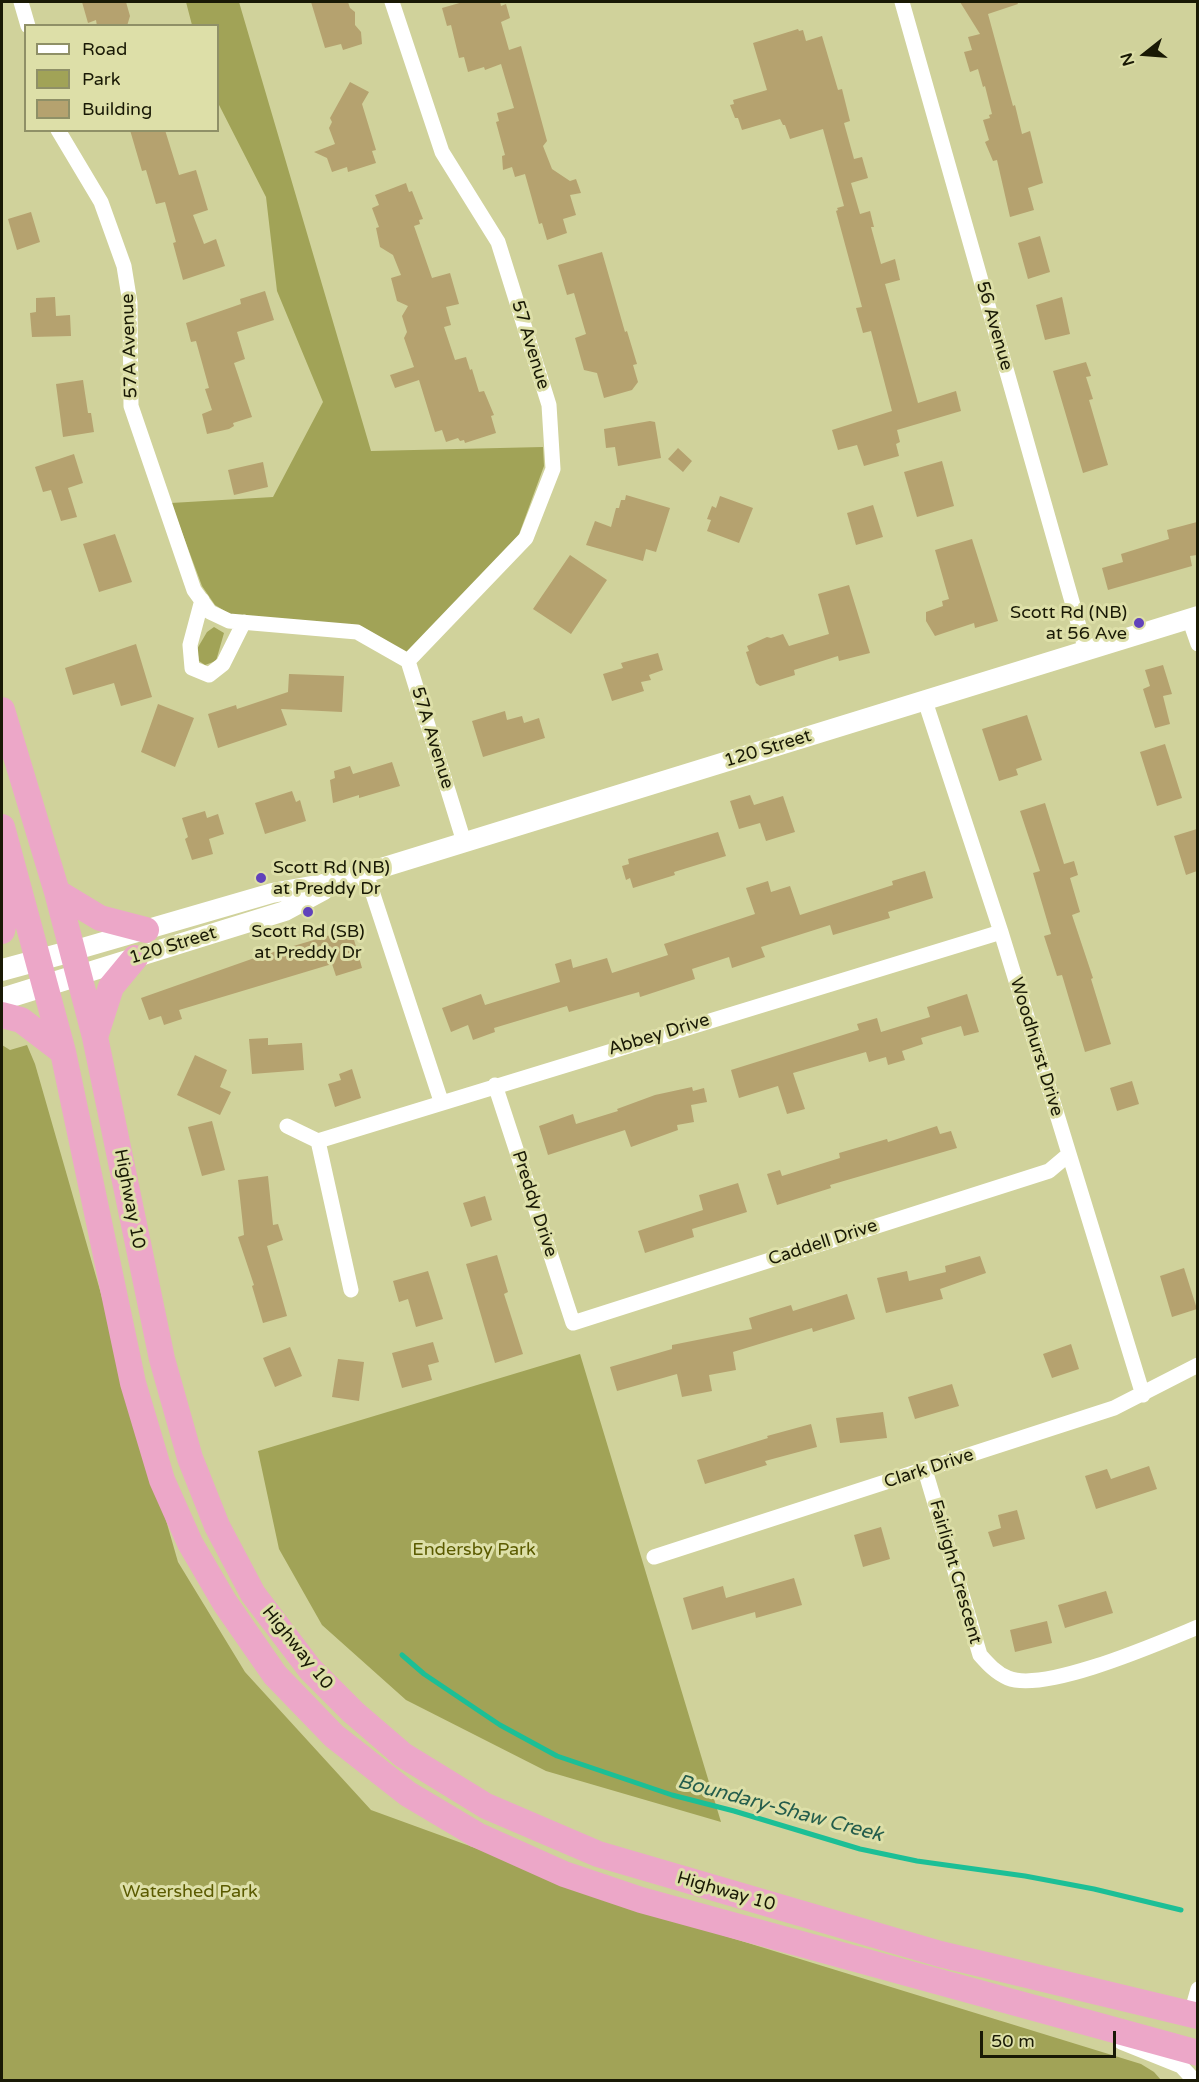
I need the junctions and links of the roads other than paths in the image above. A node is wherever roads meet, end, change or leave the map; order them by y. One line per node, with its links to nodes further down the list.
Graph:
1 (21, 2): 4 (street)
2 (392, 2): 11 (street, 57 Avenue)
3 (902, 2): 10 (street, 56 Avenue)
4 (27, 24)
5 (59, 132): 6 (street, 57A Avenue)
6 (202, 600): 8 (street, 57A Avenue); 8 (street)
7 (1193, 617): 9 (street); 10 (street, 120 Street)
8 (244, 622): 11 (street, 57A Avenue)
9 (1197, 644)
10 (1086, 651): 12 (street, 120 Street)
11 (408, 661): 15 (street, 57A Avenue)
12 (925, 701): 15 (street, 120 Street); 22 (street, Woodhurst Drive)
13 (2, 710): 19 (highway, Highway 10)
14 (2, 827): 16 (highway, Highway 10)
15 (464, 842): 17 (street, 120 Street)
16 (14, 872): 21 (highway); 24 (highway, Highway 10)
17 (366, 873): 18 (street, 120 Street); 33 (street)
18 (339, 881): 20 (street, 120 Street); 23 (street, 120 Street)
19 (57, 892): 20 (highway); 25 (highway, Highway 10)
20 (146, 930): 25 (street, 120 Street)
21 (2, 931)
22 (1001, 932): 32 (street, Abbey Drive); 36 (street, Woodhurst Drive)
23 (135, 957): 25 (street, 120 Street); 30 (highway)
24 (38, 960): 25 (main road, 120 Street); 26 (main road, 120 Street); 27 (highway, Highway 10)
25 (75, 963): 27 (main road, 120 Street); 30 (highway, Highway 10)
26 (2, 970)
27 (45, 985): 28 (main road, 120 Street); 31 (highway, Highway 10)
28 (2, 999)
29 (2, 1015): 31 (highway)
30 (95, 1038): 45 (highway, Highway 10)
31 (63, 1052): 46 (highway, Highway 10)
32 (495, 1085): 33 (street, Abbey Drive); 38 (street, Preddy Drive)
33 (441, 1101): 35 (street, Abbey Drive)
34 (287, 1126): 35 (street)
35 (318, 1141): 37 (street)
36 (1068, 1155): 38 (street, Caddell Drive); 40 (street, Woodhurst Drive)
37 (351, 1290)
38 (573, 1323)
39 (1197, 1365): 40 (street, Clark Drive)
40 (1143, 1395): 41 (street, Clark Drive)
41 (925, 1470): 42 (street, Clark Drive); 43 (street, Fairlight Crescent)
42 (654, 1557)
43 (1197, 1627)
44 (1197, 1989): 45 (street)
45 (1194, 2015)
46 (1084, 2023): 47 (highway, Highway 10); 48 (street)
47 (1197, 2053)
48 (1194, 2080)

